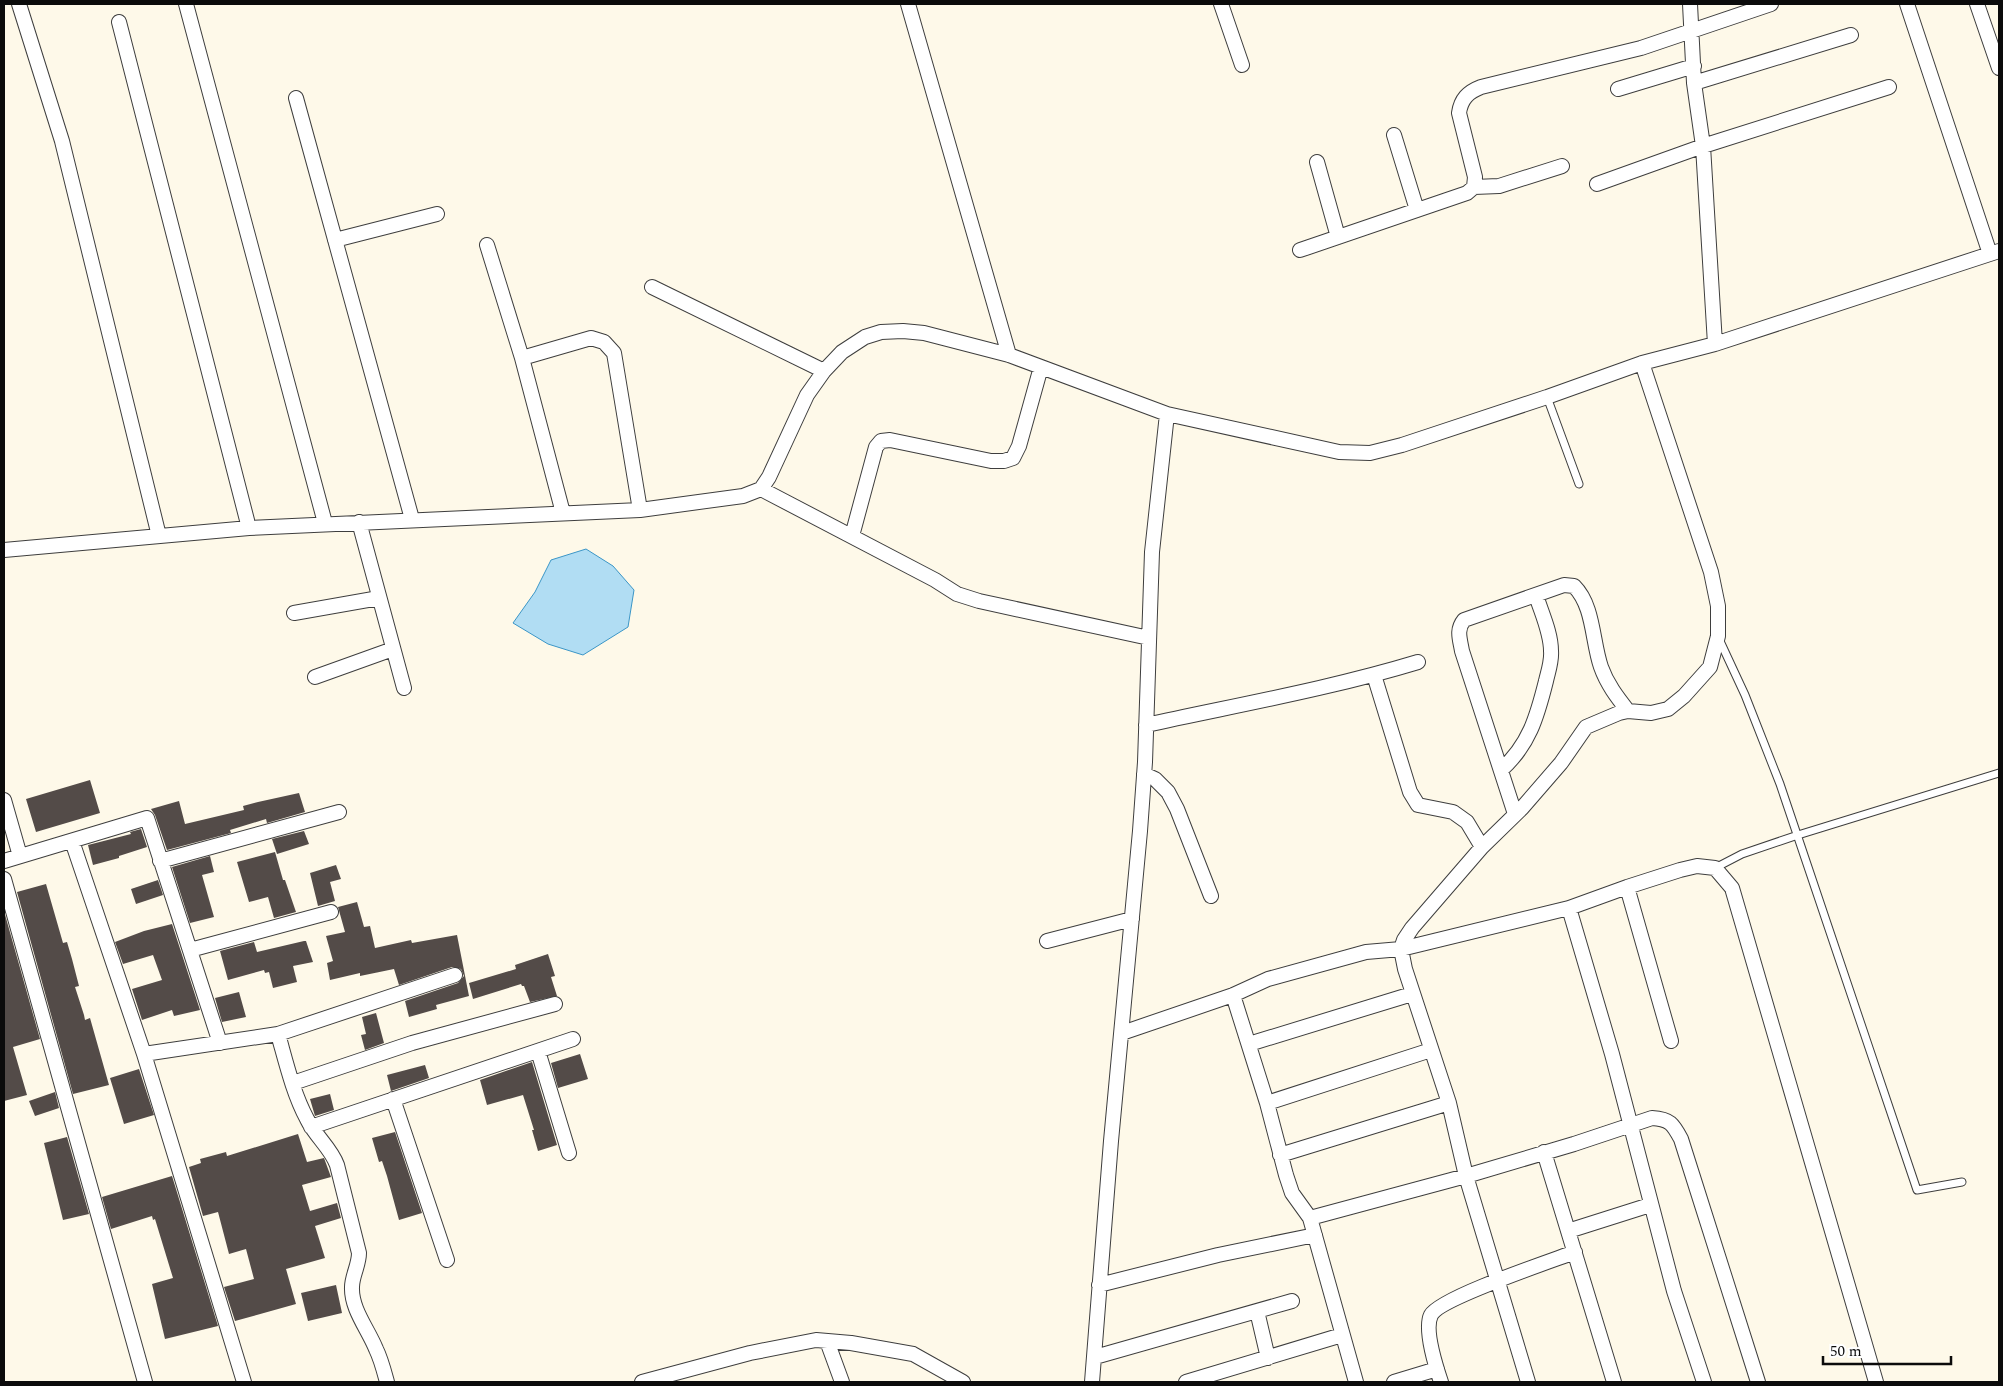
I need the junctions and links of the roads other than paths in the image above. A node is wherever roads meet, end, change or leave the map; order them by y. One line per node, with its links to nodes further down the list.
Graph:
1 (20, 4): 49 (street)
2 (186, 4): 47 (street)
3 (908, 4): 34 (street)
4 (1221, 4): 12 (street)
5 (1690, 4): 10 (street)
6 (1771, 4): 10 (street)
7 (1906, 4): 31 (street)
8 (1977, 4): 14 (street)
9 (118, 22): 48 (street)
10 (1692, 30): 13 (street); 24 (street)
11 (1851, 35): 15 (street)
12 (1242, 65)
13 (1694, 66): 15 (street); 17 (street)
14 (1999, 68)
15 (1694, 83): 20 (street)
16 (1889, 87): 20 (street)
17 (1618, 89)
18 (296, 98): 28 (street)
19 (1394, 135): 25 (street)
20 (1703, 146): 23 (street); 33 (street)
21 (1316, 162): 27 (street)
22 (1562, 166): 24 (street)
23 (1597, 184)
24 (1474, 188): 25 (street)
25 (1417, 210): 27 (street)
26 (437, 214): 28 (street)
27 (1338, 237): 30 (street)
28 (335, 240): 45 (street)
29 (487, 245): 35 (street)
30 (1300, 250)
31 (1995, 252): 33 (street)
32 (652, 287): 38 (street)
33 (1715, 344): 36 (street)
34 (1009, 355): 37 (street); 38 (street)
35 (522, 358): 43 (street); 44 (street)
36 (1642, 364): 39 (street); 55 (street)
37 (1041, 367): 40 (street); 50 (street)
38 (824, 371): 42 (street)
39 (1547, 397): 40 (street); 41 (lane)
40 (1167, 414): 56 (street)
41 (1579, 484)
42 (761, 489): 43 (street); 50 (street)
43 (640, 510): 44 (street)
44 (562, 513): 45 (street)
45 (412, 519): 46 (street)
46 (359, 522): 47 (street); 53 (street)
47 (325, 523): 48 (street)
48 (249, 528): 49 (street)
49 (159, 536): 51 (street)
50 (852, 536): 56 (street)
51 (4, 550)
52 (1536, 595): 62 (street); 64 (street); 64 (street)
53 (379, 598): 54 (street); 57 (street)
54 (294, 613)
55 (1718, 636): 62 (street); 70 (lane)
56 (1149, 638): 63 (street)
57 (394, 648): 60 (street); 61 (street)
58 (1418, 662): 59 (street)
59 (1374, 675): 63 (street); 72 (street)
60 (315, 677)
61 (404, 688)
62 (1628, 711): 69 (street)
63 (1146, 724): 66 (street)
64 (1501, 770): 69 (street)
65 (1999, 772): 70 (lane)
66 (1144, 774): 79 (street); 82 (street)
67 (4, 800): 73 (street)
68 (338, 812): 75 (street)
69 (1515, 814): 72 (street)
70 (1798, 835): 76 (lane); 109 (lane)
71 (72, 841): 73 (street); 75 (street); 98 (street)
72 (1482, 847): 84 (street)
73 (20, 856): 74 (street)
74 (4, 861)
75 (160, 861): 85 (street)
76 (1715, 868): 78 (street); 139 (street)
77 (4, 879): 125 (street)
78 (1627, 887): 80 (street); 93 (street)
79 (1211, 896)
80 (1569, 908): 84 (street); 103 (street)
81 (331, 912): 85 (street)
82 (1132, 919): 83 (street); 90 (street)
83 (1047, 940)
84 (1401, 949): 87 (street); 88 (street)
85 (190, 950): 94 (street)
86 (455, 975): 91 (street)
87 (1412, 994): 95 (street); 97 (street)
88 (1233, 995): 90 (street); 95 (street)
89 (555, 1004): 99 (street)
90 (1122, 1033): 117 (street)
91 (278, 1034): 94 (street); 99 (street)
92 (573, 1039): 96 (street)
93 (1671, 1041)
94 (220, 1042): 98 (street)
95 (1249, 1044): 101 (street)
96 (538, 1050): 100 (street); 106 (street)
97 (1431, 1050): 101 (street); 102 (street)
98 (144, 1054): 126 (street)
99 (293, 1084): 104 (street)
100 (393, 1099): 104 (street); 115 (street)
101 (1267, 1103): 107 (street)
102 (1449, 1103): 107 (street); 108 (street)
103 (1629, 1125): 105 (street); 110 (street); 138 (street)
104 (311, 1127): 127 (street)
105 (1544, 1152): 108 (street); 112 (street)
106 (569, 1153)
107 (1280, 1155): 111 (street)
108 (1466, 1176): 111 (street); 116 (street)
109 (1962, 1182)
110 (1650, 1205): 112 (street); 137 (street)
111 (1310, 1218): 113 (street)
112 (1568, 1231): 114 (street)
113 (1315, 1235): 117 (street); 120 (street)
114 (1574, 1252): 116 (street); 136 (street)
115 (447, 1260)
116 (1498, 1281): 124 (street); 135 (street)
117 (1099, 1285): 122 (street)
118 (1292, 1301): 119 (street)
119 (1257, 1311): 122 (street); 123 (street)
120 (1342, 1335): 123 (street); 133 (street)
121 (827, 1341): 128 (street); 129 (street); 130 (street)
122 (1095, 1358): 131 (street)
123 (1268, 1358): 132 (street)
124 (1439, 1375): 134 (street)
125 (145, 1382)
126 (244, 1382)
127 (387, 1382)
128 (642, 1382)
129 (842, 1382)
130 (962, 1382)
131 (1092, 1382)
132 (1186, 1382)
133 (1356, 1382)
134 (1394, 1382)
135 (1528, 1382)
136 (1614, 1382)
137 (1704, 1382)
138 (1758, 1382)
139 (1876, 1382)

